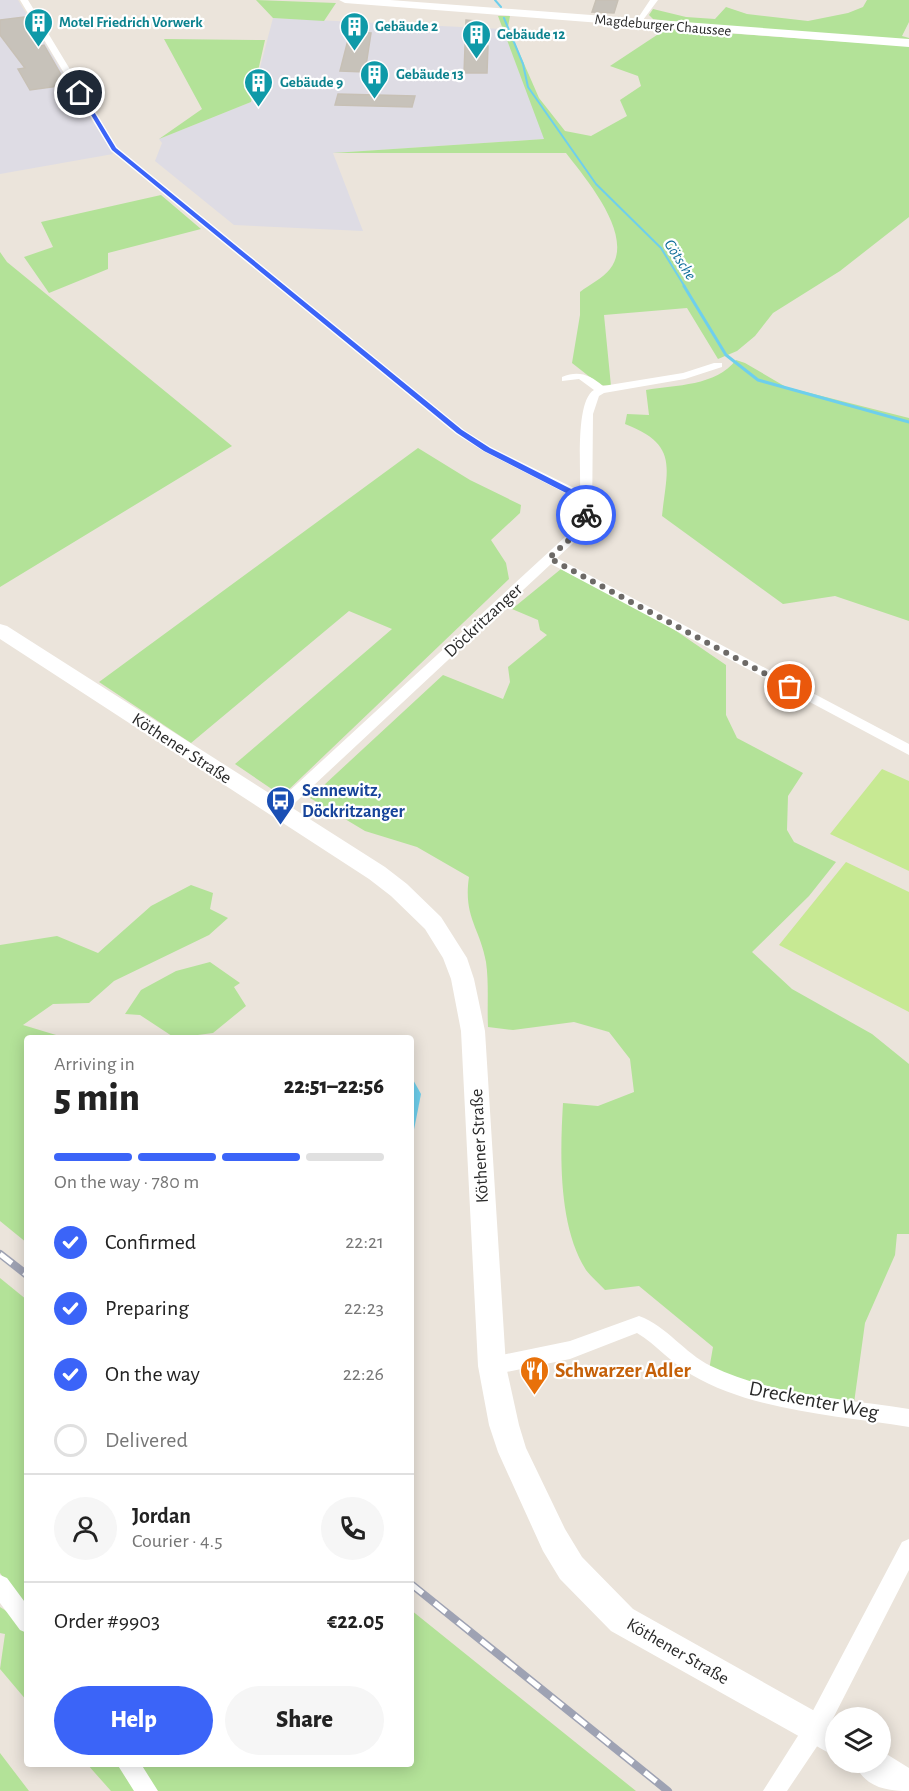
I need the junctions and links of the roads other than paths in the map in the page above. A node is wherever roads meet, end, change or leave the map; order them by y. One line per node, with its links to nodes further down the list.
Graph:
1 (24, 0): 9 (street)
2 (345, 0): 4 (main road, Magdeburger Chaussee)
3 (654, 0): 4 (street)
4 (637, 22): 5 (main road, Magdeburger Chaussee)
5 (909, 43)
6 (718, 365): 8 (street)
7 (566, 379): 8 (street)
8 (601, 390): 9 (street, Döckritzanger)
9 (586, 495): 10 (street, Döckritzanger)
10 (549, 558): 12 (street); 13 (street, Döckritzanger)
11 (0, 630): 13 (main road, Köthener Straße)
12 (909, 750)
13 (278, 810): 14 (main road, Köthener Straße)
14 (492, 1366): 15 (street, Dreckenter Weg); 20 (main road, Köthener Straße)
15 (909, 1418)
16 (909, 1549): 19 (street)
17 (0, 1585): 18 (street)
18 (24, 1619)
19 (838, 1707)
20 (825, 1734)
21 (825, 1736): 26 (street)
22 (130, 1767): 25 (street)
23 (887, 1773): 24 (main road)
24 (909, 1787)
25 (147, 1791)
26 (774, 1791)

